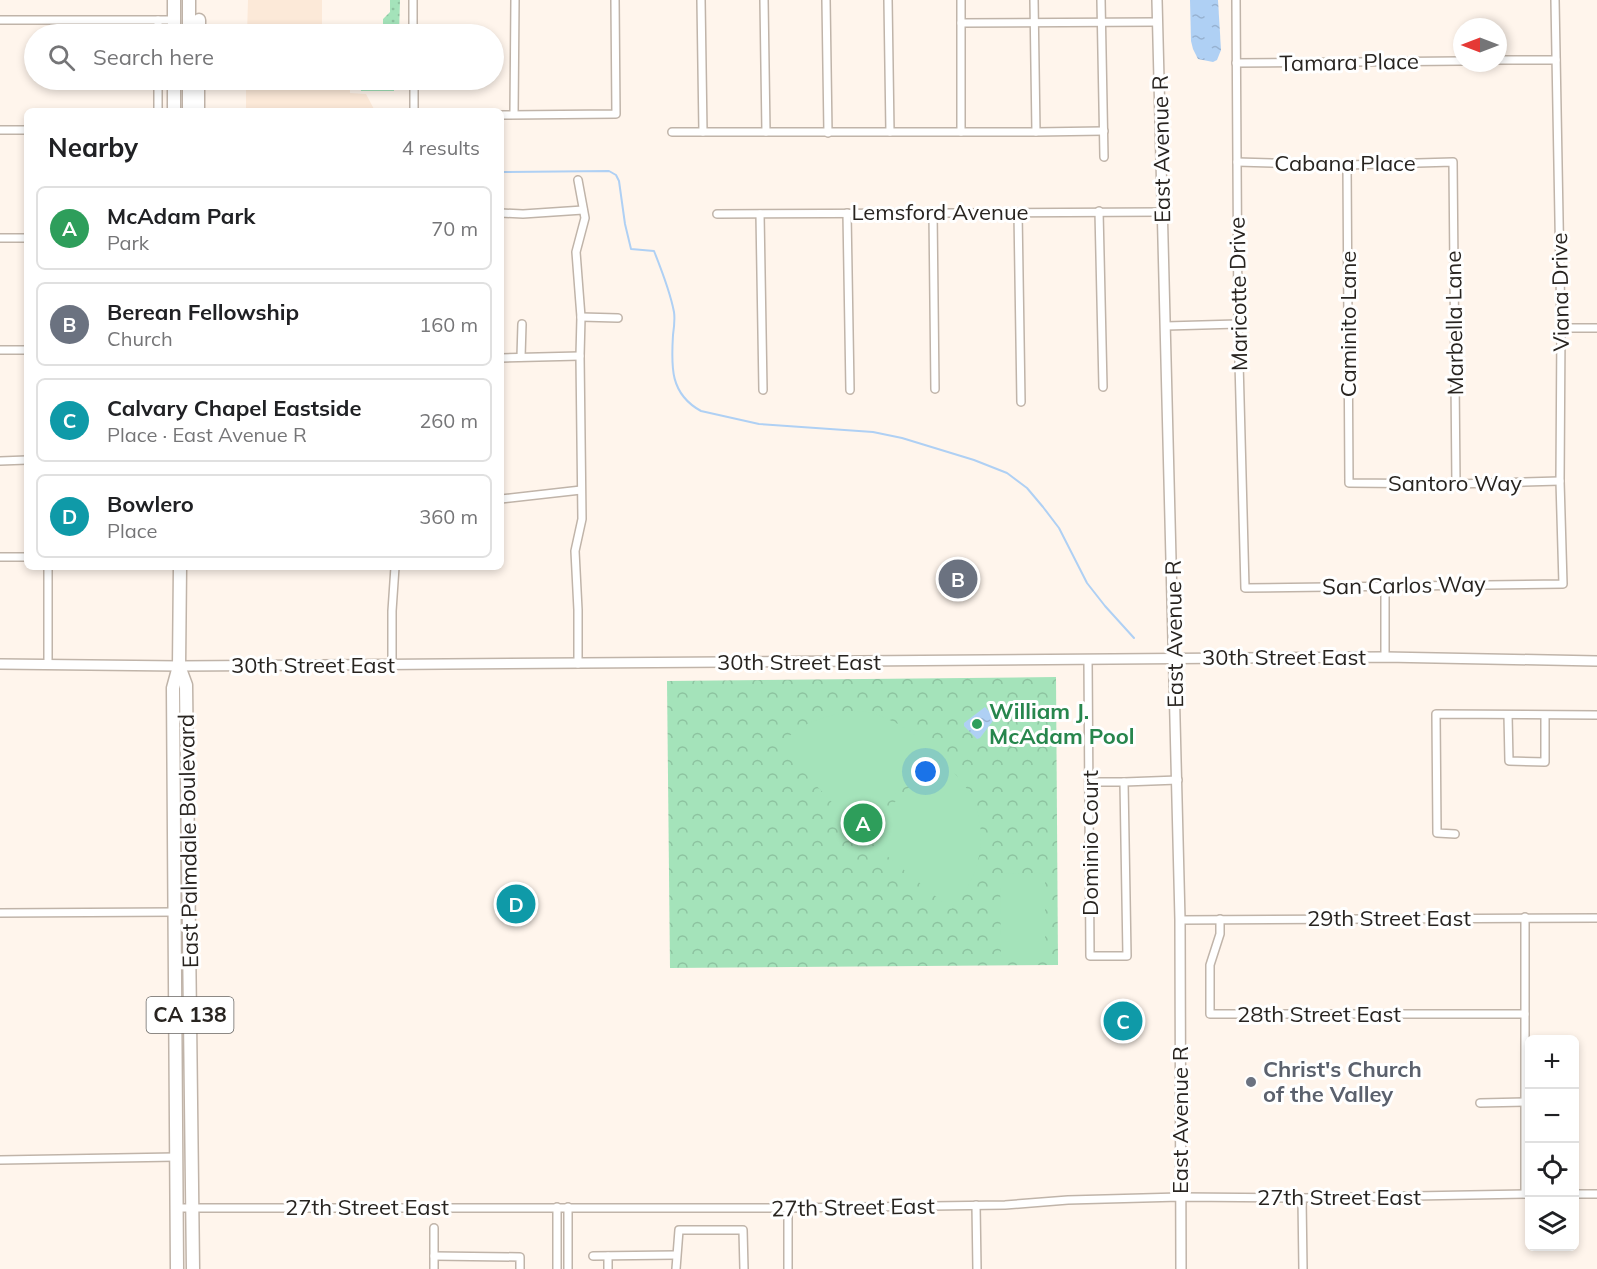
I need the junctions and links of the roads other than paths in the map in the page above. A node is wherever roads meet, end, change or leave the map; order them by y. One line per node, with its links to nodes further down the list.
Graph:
1 (174, 0): 18 (highway)
2 (189, 0): 26 (highway)
3 (413, 0): 28 (street)
4 (515, 0): 43 (street)
5 (615, 0): 43 (street)
6 (701, 0): 49 (street)
7 (764, 0): 50 (street)
8 (826, 0): 54 (street)
9 (888, 0): 51 (street)
10 (961, 0): 23 (street)
11 (1034, 0): 21 (street)
12 (1101, 0): 20 (street)
13 (1157, 0): 22 (street, East Avenue R)
14 (1236, 0): 32 (street, Maricotte Drive)
15 (1555, 0): 30 (street, Viana Drive)
16 (0, 20): 17 (street)
17 (158, 20): 18 (street); 24 (street)
18 (174, 20): 25 (highway)
19 (199, 20): 27 (highway)
20 (1102, 21): 21 (street); 22 (street); 47 (street)
21 (1034, 22): 23 (street); 53 (street)
22 (1158, 22): 64 (street, East Avenue R)
23 (961, 23): 52 (street)
24 (158, 24)
25 (174, 24)
26 (189, 24)
27 (199, 24)
28 (413, 24)
29 (1507, 60): 30 (street)
30 (1556, 60): 76 (street, Viana Drive)
31 (1453, 61): 32 (street, Tamara Place)
32 (1236, 63): 56 (street, Maricotte Drive)
33 (158, 90): 38 (street)
34 (174, 90): 39 (highway)
35 (189, 90): 40 (highway)
36 (198, 90): 41 (highway)
37 (414, 90): 42 (street)
38 (158, 108)
39 (174, 108)
40 (189, 108)
41 (198, 108)
42 (414, 108)
43 (514, 114): 44 (street)
44 (504, 115)
45 (0, 129): 46 (street)
46 (24, 130)
47 (1104, 131): 53 (street); 55 (street)
48 (672, 132): 49 (street)
49 (703, 132): 50 (street)
50 (766, 132): 54 (street)
51 (890, 132): 52 (street); 54 (street)
52 (961, 132): 53 (street)
53 (1036, 132)
54 (828, 133)
55 (1104, 157)
56 (1237, 162): 58 (street, Cabana Place); 74 (street, Maricotte Drive)
57 (1453, 162): 58 (street, Cabana Place); 92 (street, Marbella Lane)
58 (1347, 165): 91 (street, Caminito Lane)
59 (578, 180): 60 (street)
60 (583, 210): 65 (street); 71 (street)
61 (1099, 211): 63 (street, Lemsford Avenue); 64 (street, Lemsford Avenue); 83 (street)
62 (933, 212): 63 (street, Lemsford Avenue); 66 (street, Lemsford Avenue); 84 (street)
63 (1018, 212): 87 (street)
64 (1162, 212): 75 (street, East Avenue R)
65 (504, 213)
66 (846, 213): 68 (street, Lemsford Avenue); 86 (street)
67 (717, 214): 68 (street, Lemsford Avenue)
68 (760, 214): 85 (street)
69 (0, 238): 70 (street)
70 (24, 238)
71 (581, 317): 72 (street); 80 (street)
72 (618, 318)
73 (522, 324): 81 (street)
74 (1238, 324): 75 (street); 102 (street, Maricotte Drive)
75 (1166, 326): 104 (street, East Avenue R)
76 (1561, 328): 77 (street); 90 (street, Viana Drive)
77 (1597, 328)
78 (0, 350): 79 (street)
79 (24, 350)
80 (580, 356): 81 (street); 93 (street)
81 (521, 357): 82 (street)
82 (504, 358)
83 (1103, 387)
84 (935, 389)
85 (763, 390)
86 (850, 390)
87 (1021, 402)
88 (24, 460): 89 (street)
89 (0, 461)
90 (1560, 481): 92 (street, Santoro Way); 100 (street, Viana Drive)
91 (1349, 483): 92 (street, Santoro Way)
92 (1456, 484)
93 (581, 490): 94 (street); 109 (street)
94 (504, 499)
95 (0, 557): 96 (street)
96 (24, 557)
97 (48, 570): 110 (street)
98 (180, 570): 111 (highway, East Palmdale Boulevard / CA 138)
99 (395, 570): 108 (street)
100 (1563, 584): 101 (street, San Carlos Way)
101 (1385, 585): 102 (street, San Carlos Way); 103 (street)
102 (1245, 588)
103 (1385, 657): 104 (street, 30th Street East); 106 (street, 30th Street East)
104 (1175, 658): 105 (street, 30th Street East); 115 (street, East Avenue R)
105 (1088, 659): 109 (street, 30th Street East); 116 (street, Dominio Court)
106 (1597, 661)
107 (0, 664): 110 (street, 30th Street East)
108 (392, 664): 109 (street, 30th Street East); 111 (street, 30th Street East)
109 (578, 664)
110 (48, 665): 111 (street, 30th Street East)
111 (179, 666): 119 (highway, East Palmdale Boulevard / CA 138); 137 (highway, East Palmdale Boulevard / CA 138)
112 (1597, 715): 114 (street)
113 (1508, 716): 114 (street); 114 (street); 118 (street)
114 (1545, 716)
115 (1178, 780): 117 (street); 124 (street, East Avenue R)
116 (1090, 782): 117 (street); 117 (street, Dominio Court)
117 (1124, 782)
118 (1455, 834)
119 (175, 912): 120 (street); 129 (highway, East Palmdale Boulevard / CA 138)
120 (0, 913)
121 (1525, 917): 122 (street, 29th Street East); 123 (street, 29th Street East); 125 (street)
122 (1597, 918)
123 (1220, 919): 124 (street, 29th Street East); 125 (street, 28th Street East)
124 (1180, 920): 134 (street, East Avenue R)
125 (1525, 1014): 126 (street)
126 (1525, 1089)
127 (1525, 1102): 128 (street)
128 (1480, 1103)
129 (176, 1157): 130 (street); 139 (highway, East Palmdale Boulevard / CA 138)
130 (0, 1160)
131 (1525, 1194): 135 (street, 27th Street East)
132 (1579, 1194): 133 (street)
133 (1597, 1194)
134 (1180, 1197): 135 (street, 27th Street East); 136 (street, 27th Street East); 158 (street, East Avenue R)
135 (1302, 1198): 159 (street)
136 (976, 1205): 141 (street, 27th Street East); 157 (street)
137 (192, 1207): 138 (street, 27th Street East); 139 (street, 27th Street East); 148 (highway, East Palmdale Boulevard / CA 138)
138 (557, 1207): 140 (street, 27th Street East); 151 (street)
139 (177, 1208): 147 (highway, East Palmdale Boulevard / CA 138)
140 (568, 1208): 141 (street, 27th Street East); 152 (street)
141 (788, 1208): 156 (street)
142 (434, 1228): 144 (street)
143 (676, 1255): 146 (street); 154 (street); 155 (street)
144 (434, 1256): 149 (street); 150 (street)
145 (593, 1256): 146 (street)
146 (608, 1256): 153 (street)
147 (177, 1269)
148 (193, 1269)
149 (434, 1269)
150 (520, 1269)
151 (557, 1269)
152 (568, 1269)
153 (608, 1269)
154 (676, 1269)
155 (744, 1269)
156 (788, 1269)
157 (977, 1269)
158 (1181, 1269)
159 (1302, 1269)

